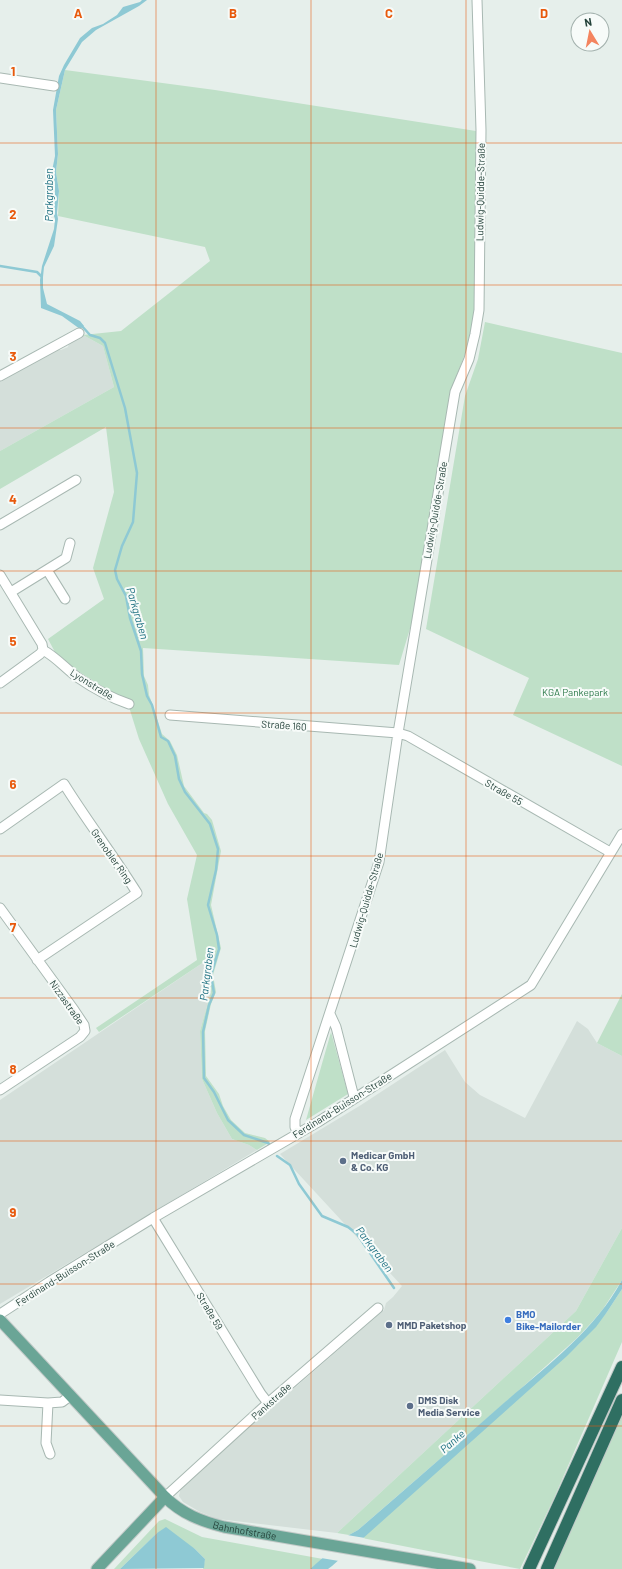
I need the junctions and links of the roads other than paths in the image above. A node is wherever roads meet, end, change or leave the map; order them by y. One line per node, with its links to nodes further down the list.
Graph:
1 (477, 0): 17 (street, Ludwig-Quidde-Straße)
2 (0, 78): 3 (street)
3 (54, 86)
4 (79, 333): 5 (street)
5 (0, 376)
6 (76, 480): 7 (street)
7 (0, 525)
8 (70, 544): 9 (street)
9 (47, 570): 11 (street); 12 (street)
10 (0, 575): 11 (street)
11 (11, 592): 13 (street)
12 (65, 599)
13 (43, 650): 14 (street); 15 (street, Lyonstraße)
14 (0, 683)
15 (129, 704)
16 (170, 716): 17 (street, Straße 160)
17 (398, 733): 20 (street, Straße 55); 23 (street, Ludwig-Quidde-Straße)
18 (0, 829): 22 (street, Grenobler Ring)
19 (622, 834): 20 (street, Ferdinand-Buisson-Straße)
20 (610, 852): 25 (street, Ferdinand-Buisson-Straße)
21 (1, 913): 22 (street, Nizzastraße)
22 (37, 960): 24 (street, Nizzastraße)
23 (330, 1014): 25 (street); 26 (street, Ludwig-Quidde-Straße)
24 (0, 1090)
25 (354, 1097): 26 (street, Ferdinand-Buisson-Straße)
26 (298, 1134): 27 (street, Ferdinand-Buisson-Straße)
27 (154, 1218): 29 (street, Ferdinand-Buisson-Straße); 36 (street, Straße 59)
28 (378, 1308): 36 (street, Pankstraße)
29 (0, 1314)
30 (0, 1320): 32 (main road, Bahnhofstraße)
31 (622, 1367): 39 (highway)
32 (70, 1396): 35 (street); 38 (main road, Bahnhofstraße)
33 (0, 1400): 35 (street)
34 (622, 1400): 40 (highway)
35 (48, 1403): 37 (street)
36 (268, 1403): 38 (street, Pankstraße)
37 (50, 1454)
38 (165, 1497): 41 (main road); 42 (main road, Bahnhofstraße)
39 (531, 1565)
40 (548, 1568)
41 (97, 1569)
42 (470, 1569)

